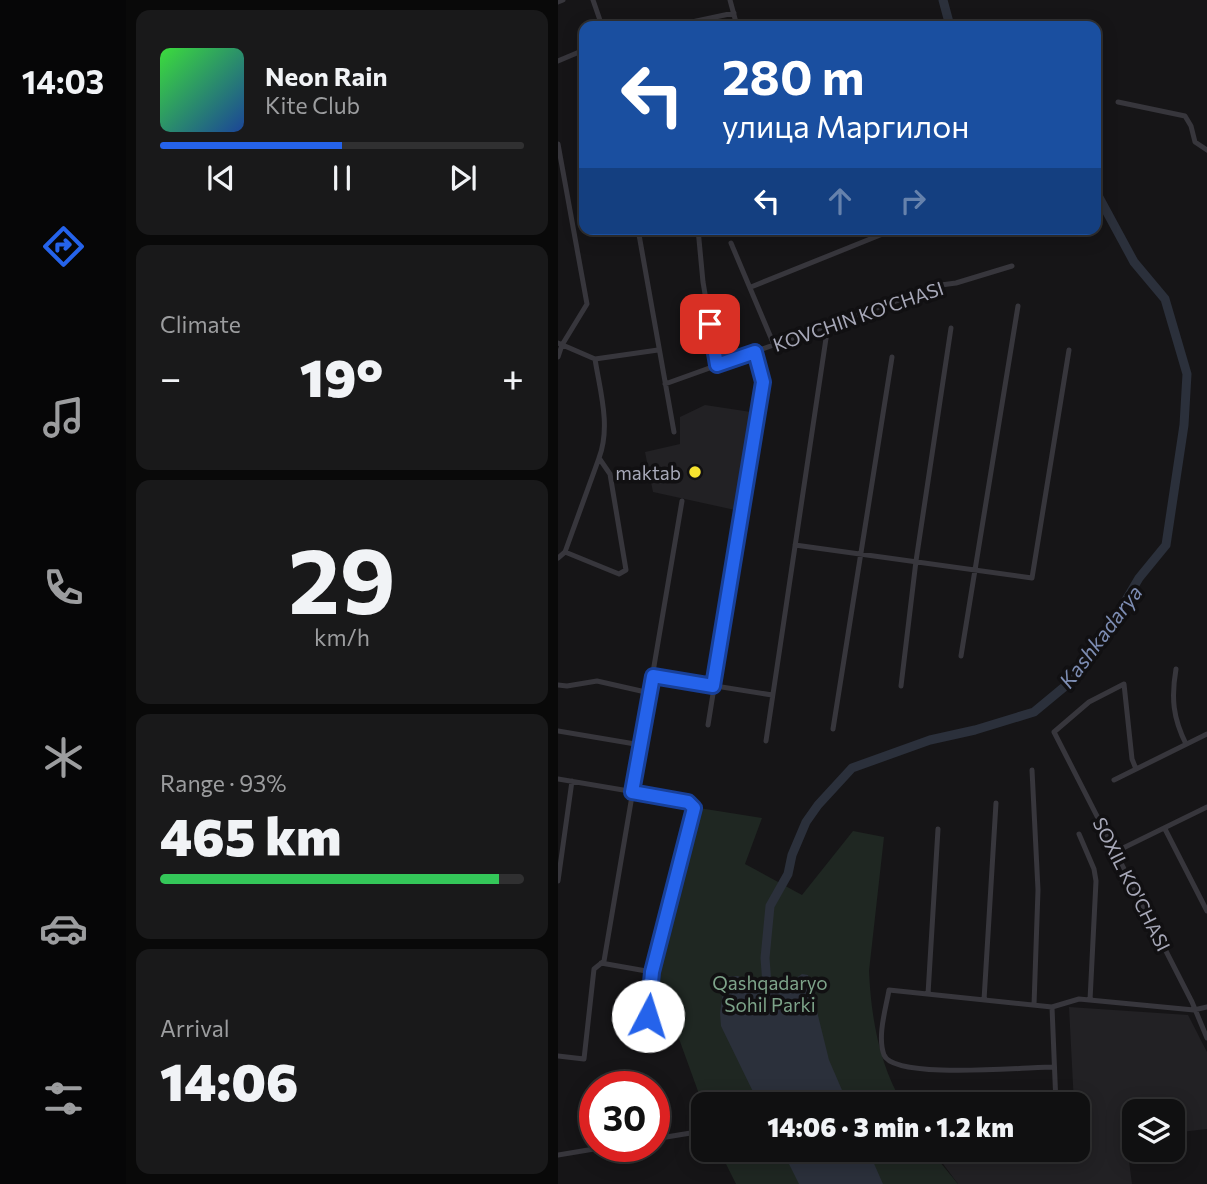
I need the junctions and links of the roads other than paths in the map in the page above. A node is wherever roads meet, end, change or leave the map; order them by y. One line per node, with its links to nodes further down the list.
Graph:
1 (563, 0): 4 (street)
2 (593, 0): 6 (street)
3 (730, 0): 5 (street)
4 (558, 2)
5 (734, 13): 7 (street); 8 (street)
6 (600, 21)
7 (696, 21)
8 (736, 21)
9 (579, 52): 10 (street)
10 (558, 61)
11 (1119, 102): 13 (street)
12 (558, 144): 23 (street)
13 (1207, 150)
14 (638, 235): 25 (street)
15 (699, 235): 31 (street)
16 (880, 235): 19 (street)
17 (731, 243): 19 (street)
18 (1012, 266): 21 (street, KOVCHIN KO'CHASI)
19 (751, 287): 24 (street)
20 (1018, 306): 41 (street)
21 (828, 325): 24 (street, KOVCHIN KO'CHASI); 36 (street)
22 (951, 328): 40 (street)
23 (560, 344): 28 (street); 30 (street)
24 (774, 345): 27 (street, KOVCHIN KO'CHASI)
25 (658, 350): 30 (street); 32 (street)
26 (1069, 350): 41 (street)
27 (755, 352): 31 (street, KOVCHIN KO'CHASI); 46 (street)
28 (558, 357)
29 (892, 357): 38 (street)
30 (595, 359): 34 (street)
31 (717, 365): 32 (street, KOVCHIN KO'CHASI)
32 (665, 384): 33 (street)
33 (674, 432)
34 (599, 457): 37 (street); 37 (street)
35 (682, 501): 44 (street)
36 (795, 545): 38 (street); 49 (street)
37 (565, 552): 39 (street)
38 (860, 554): 40 (street); 51 (street)
39 (558, 558)
40 (916, 561): 41 (street); 47 (street)
41 (975, 570): 42 (street)
42 (961, 656)
43 (1176, 669): 55 (street)
44 (653, 676): 46 (street); 48 (street)
45 (558, 685): 48 (street)
46 (713, 686): 49 (street); 50 (street)
47 (901, 686)
48 (650, 693): 56 (street)
49 (772, 695): 54 (street)
50 (708, 725)
51 (833, 729)
52 (558, 731): 56 (street)
53 (1207, 734): 55 (street)
54 (766, 741)
55 (1186, 744): 57 (street)
56 (641, 745): 62 (street)
57 (1136, 769): 60 (street); 68 (street, SOXIL KO'CHASI)
58 (1032, 770): 76 (street)
59 (558, 779): 61 (street)
60 (1114, 780)
61 (572, 782): 62 (street); 69 (street)
62 (632, 792): 71 (street); 72 (street)
63 (996, 803): 74 (street)
64 (1207, 807): 65 (street)
65 (1165, 828): 68 (street); 70 (street)
66 (938, 830): 73 (street)
67 (1079, 834): 75 (street)
68 (1115, 852): 79 (street, SOXIL KO'CHASI)
69 (558, 881)
70 (1207, 911)
71 (601, 963): 72 (street); 82 (street)
72 (652, 972): 80 (street)
73 (928, 994): 74 (street); 83 (street)
74 (984, 1000): 76 (street)
75 (1091, 1000): 77 (street); 79 (street)
76 (1033, 1005): 77 (street)
77 (1052, 1007): 83 (street)
78 (1207, 1007): 79 (street)
79 (1194, 1010): 81 (street, SOXIL KO'CHASI)
80 (648, 1016)
81 (1207, 1038)
82 (558, 1056)
83 (1054, 1067): 84 (street)
84 (1055, 1092)
85 (691, 1133): 86 (street)
86 (670, 1136)
87 (579, 1152): 88 (street)
88 (558, 1155)

